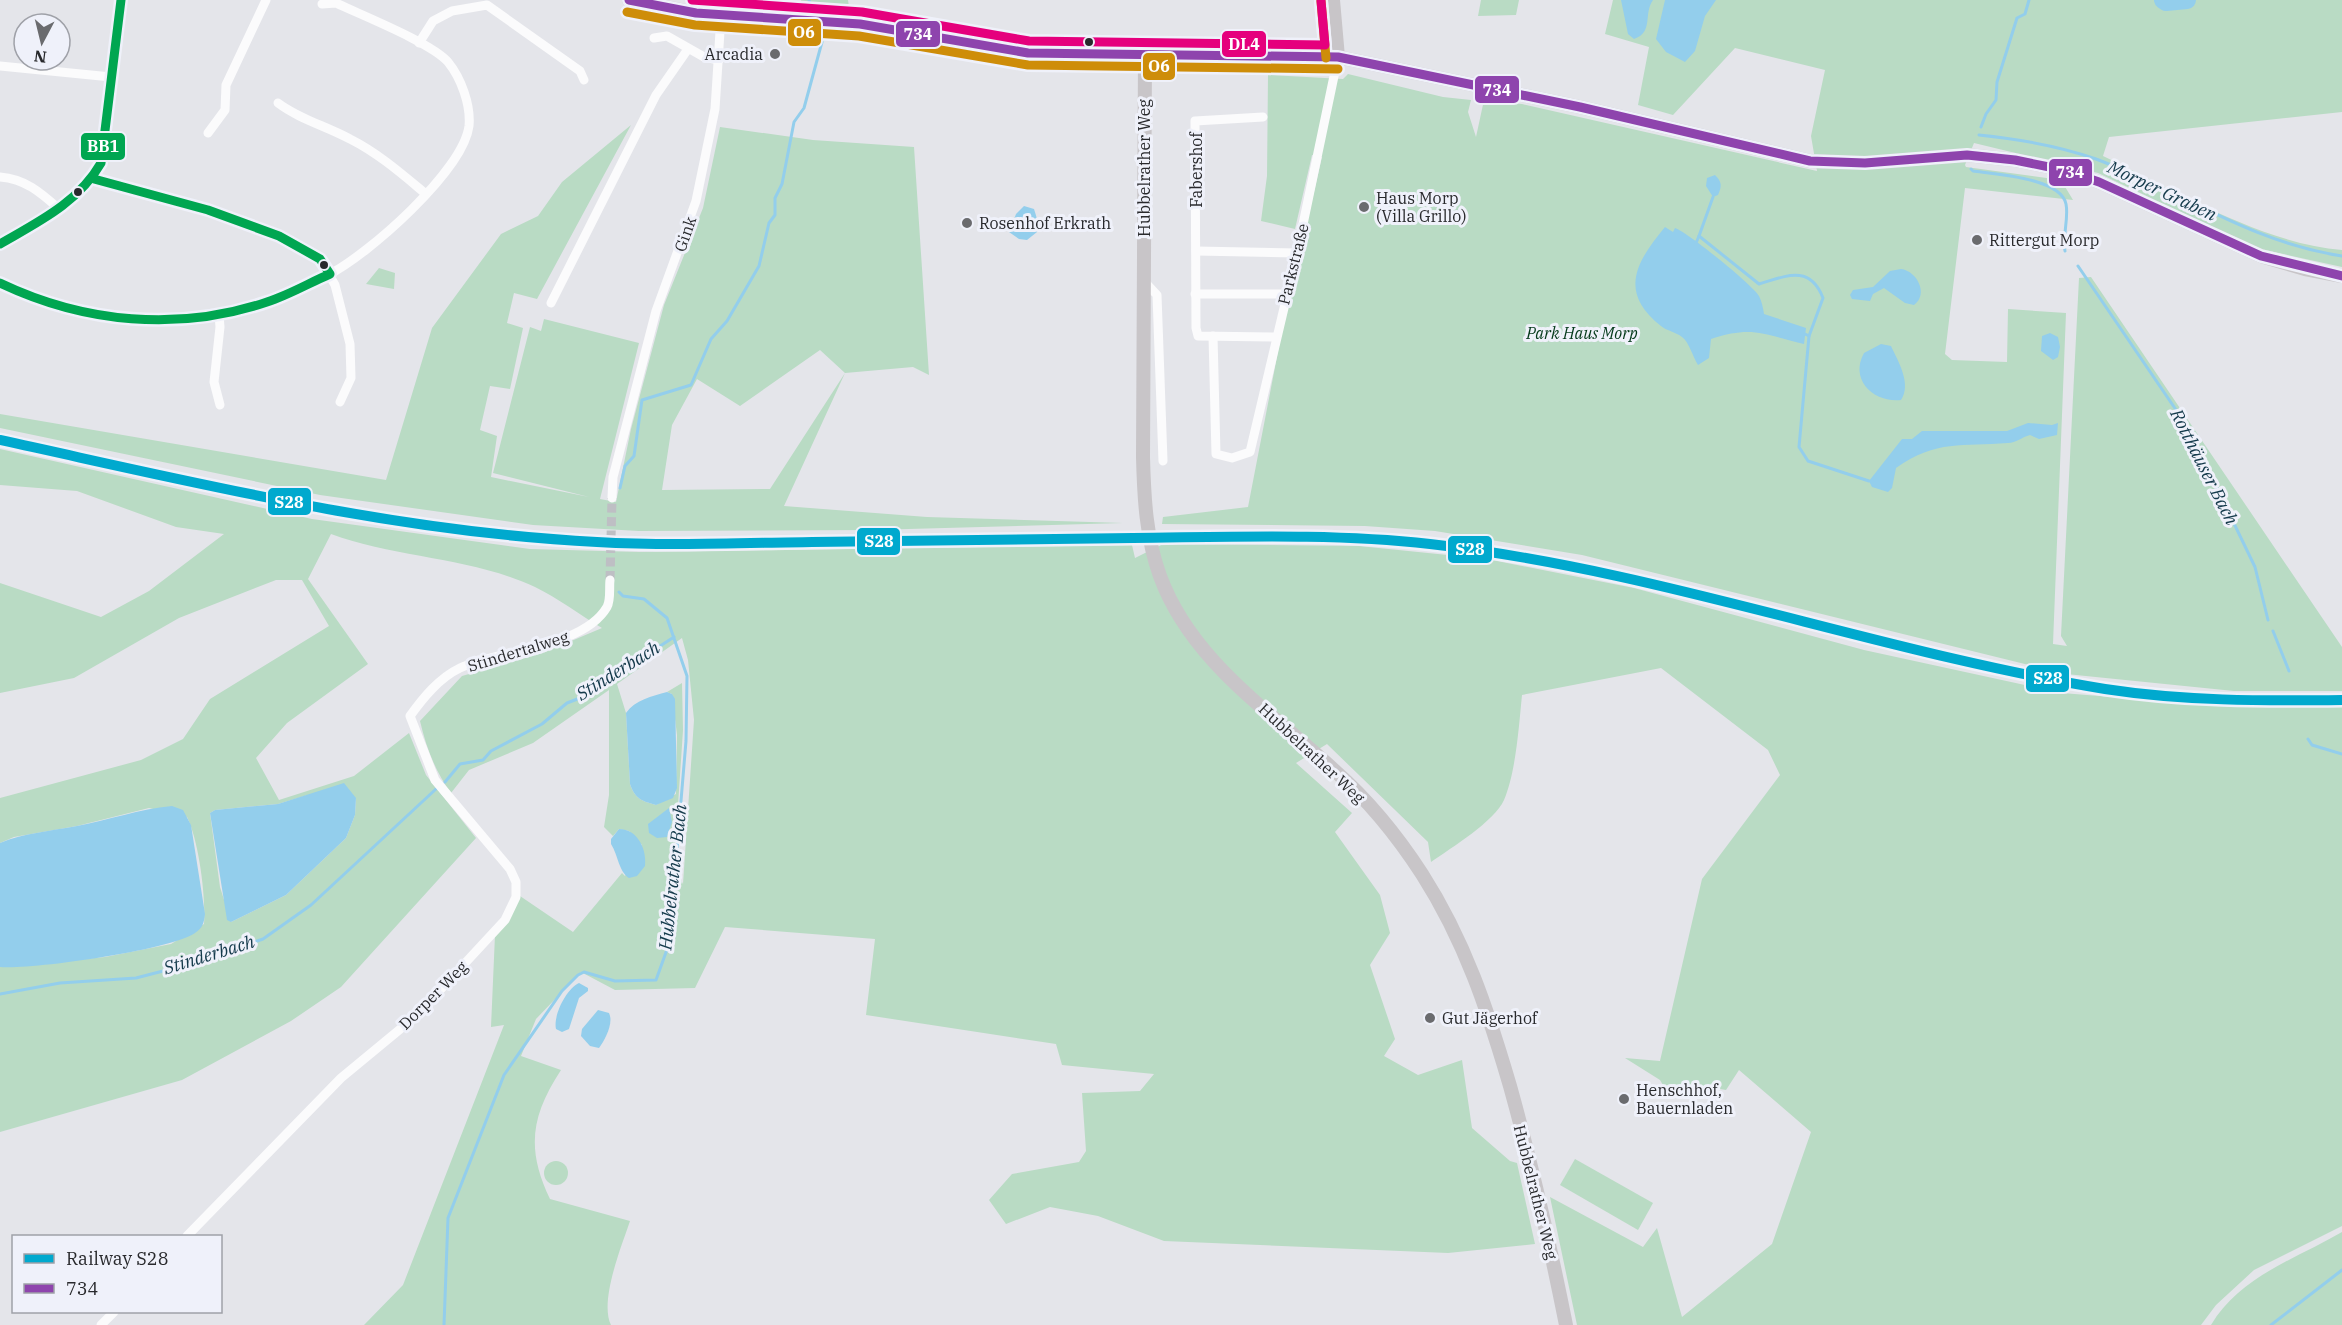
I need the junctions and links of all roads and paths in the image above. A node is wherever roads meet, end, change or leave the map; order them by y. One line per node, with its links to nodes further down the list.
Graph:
1 (121, 0): 14 (street)
2 (266, 0): 18 (street)
3 (629, 0): 6 (main road)
4 (1333, 0): 11 (main road)
5 (322, 4): 8 (street)
6 (722, 16): 10 (main road); 12 (street, Gink)
7 (654, 38): 9 (street)
8 (419, 43): 15 (street); 21 (street)
9 (688, 48): 12 (street); 32 (street)
10 (1144, 56): 11 (main road); 28 (main road, Hubbelrather Weg)
11 (1338, 57): 25 (street, Parkstraße); 27 (main road)
12 (719, 60): 39 (street, Gink)
13 (0, 66): 14 (street)
14 (111, 77): 20 (street)
15 (584, 80)
16 (278, 103): 21 (street)
17 (1263, 117): 24 (street, Fabershof)
18 (208, 134)
19 (0, 177): 22 (street)
20 (94, 179): 22 (street); 26 (street)
21 (426, 194): 26 (street)
22 (58, 208): 23 (street)
23 (0, 244)
24 (1196, 251): 25 (street); 30 (street, Fabershof)
25 (1297, 253): 31 (street, Parkstraße)
26 (330, 274): 33 (street); 36 (street)
27 (2342, 276)
28 (1144, 281): 38 (street, Hubbelrather Weg); 45 (main road, Hubbelrather Weg)
29 (0, 283): 33 (street)
30 (1195, 294): 31 (street); 34 (street, Fabershof)
31 (1286, 294): 35 (street, Parkstraße)
32 (551, 303)
33 (219, 315): 37 (street)
34 (1212, 336): 35 (street); 35 (street, Parkstraße)
35 (1275, 337)
36 (340, 402)
37 (220, 405)
38 (1163, 460)
39 (612, 498)
40 (610, 580): 41 (street, Stindertalweg)
41 (410, 716): 42 (street, Dorper Weg)
42 (188, 1235)
43 (112, 1313): 44 (street)
44 (101, 1325)
45 (1566, 1325)

